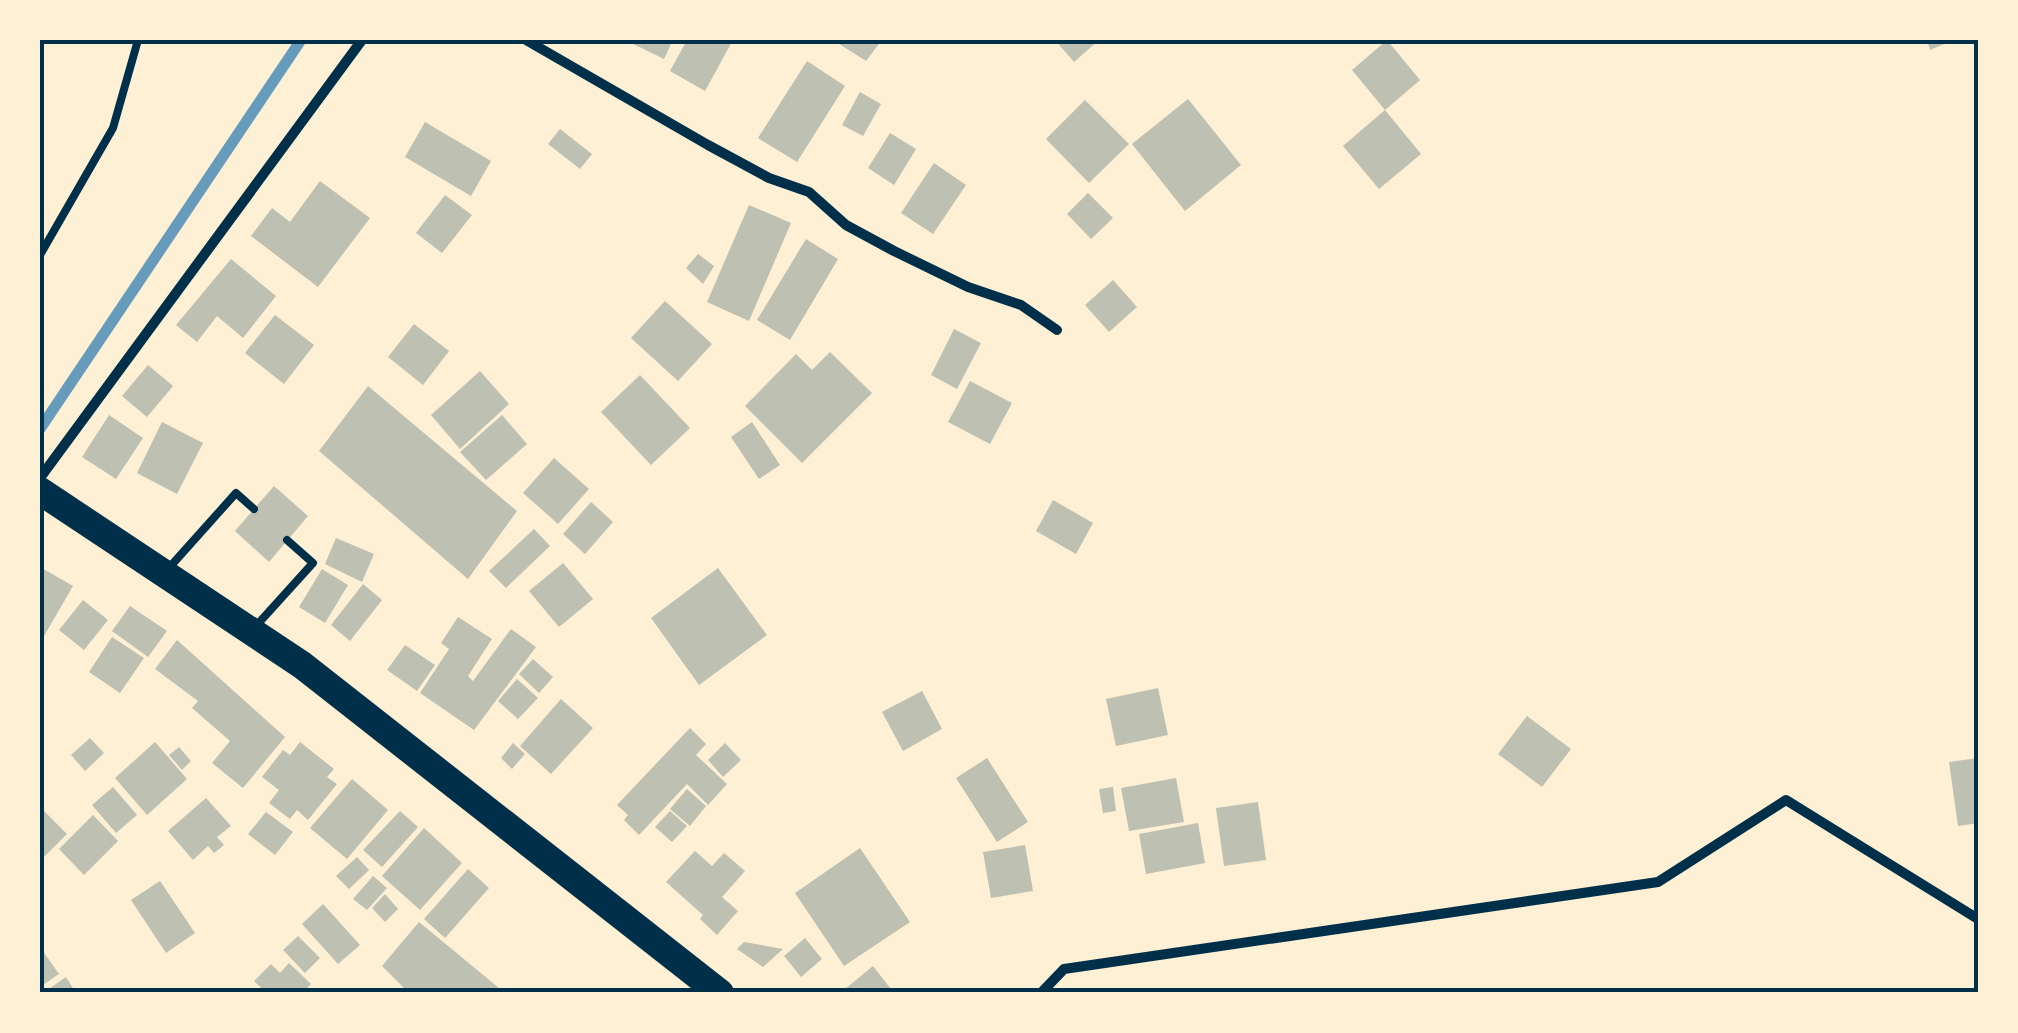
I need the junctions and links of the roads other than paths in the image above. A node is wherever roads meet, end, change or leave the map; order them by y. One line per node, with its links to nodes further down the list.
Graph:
1 (138, 40): 4 (lane)
2 (362, 40): 6 (street)
3 (526, 40): 5 (street)
4 (40, 256)
5 (1057, 330)
6 (40, 478)
7 (40, 491): 10 (highway)
8 (254, 509): 10 (lane)
9 (288, 540): 11 (lane)
10 (164, 574): 11 (highway)
11 (252, 631): 13 (highway)
12 (1978, 919): 14 (street)
13 (720, 993)
14 (1041, 993)

